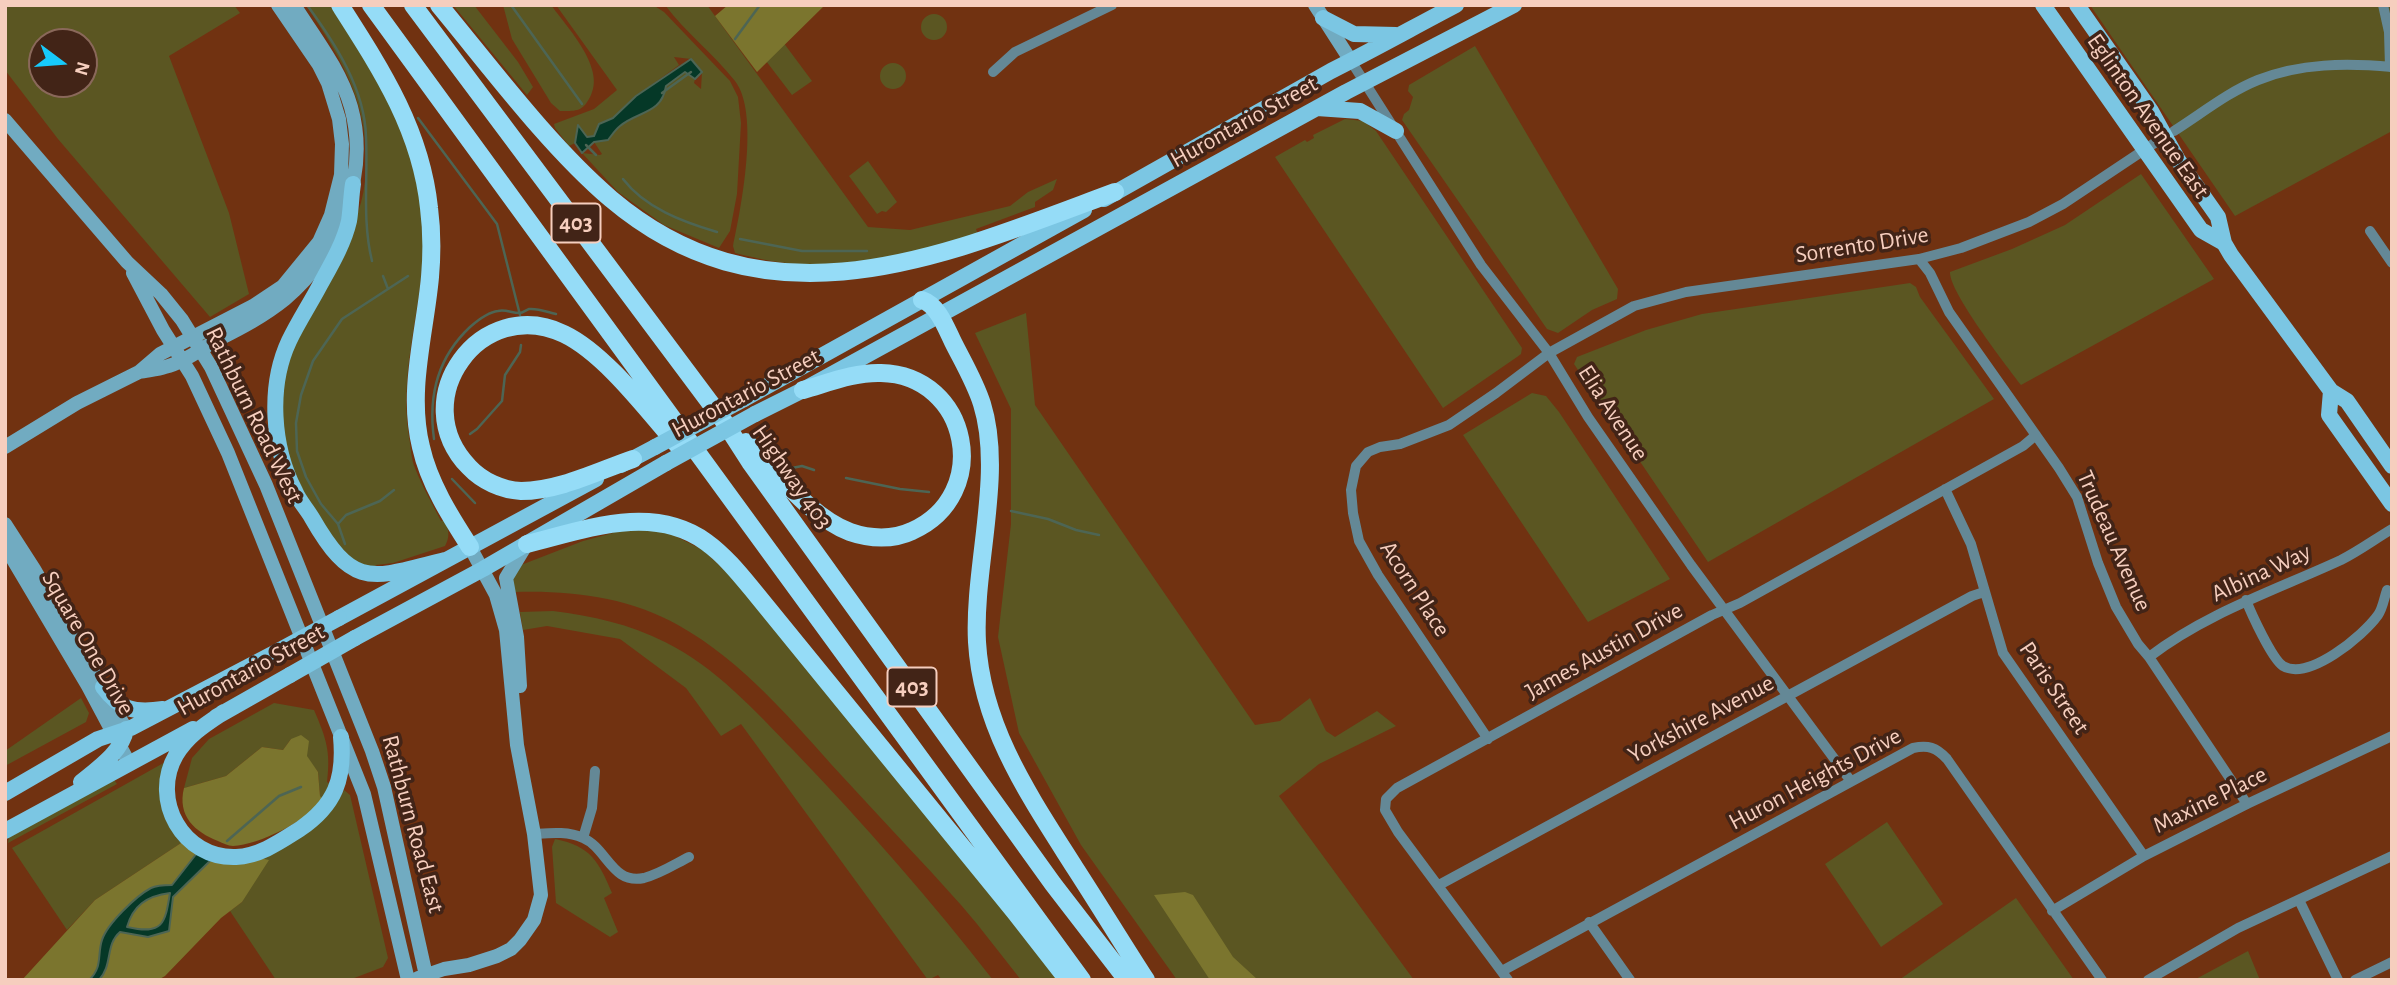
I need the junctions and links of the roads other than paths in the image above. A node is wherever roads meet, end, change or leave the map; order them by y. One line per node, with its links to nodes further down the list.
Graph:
1 (278, 5): 33 (street)
2 (294, 5): 24 (street)
3 (340, 5): 50 (highway)
4 (371, 5): 43 (highway, 403)
5 (413, 5): 38 (highway, Highway 403 / 403)
6 (439, 5): 25 (highway)
7 (1112, 5): 17 (street)
8 (1456, 5): 14 (main road, Hurontario Street)
9 (1514, 5): 18 (main road, Hurontario Street)
10 (2043, 5): 23 (main road, Eglinton Avenue East)
11 (2077, 5): 22 (main road, Eglinton Avenue East)
12 (2383, 5): 16 (street)
13 (1319, 12): 14 (main road); 15 (street)
14 (1398, 35): 15 (main road, Hurontario Street)
15 (1351, 61): 18 (street, Elia Avenue); 25 (main road, Hurontario Street)
16 (2391, 67): 22 (street, Sorrento Drive)
17 (993, 72)
18 (1365, 83): 19 (main road, Hurontario Street); 21 (street, Elia Avenue)
19 (1317, 108): 21 (main road); 32 (main road, Hurontario Street)
20 (5, 120): 29 (street, Rathburn Road West)
21 (1396, 131): 35 (street, Elia Avenue)
22 (2169, 133): 23 (street, Sorrento Drive); 27 (main road, Eglinton Avenue East)
23 (2144, 150): 27 (main road, Eglinton Avenue East); 28 (street, Sorrento Drive)
24 (353, 184): 33 (street); 51 (main road)
25 (1115, 192): 31 (main road, Hurontario Street)
26 (2370, 231): 30 (street)
27 (2224, 243): 37 (main road, Eglinton Avenue East)
28 (1919, 259): 35 (street, Sorrento Drive); 39 (street, Trudeau Avenue)
29 (127, 262): 33 (street, Rathburn Road West); 34 (street, Rathburn Road West)
30 (2392, 263)
31 (922, 300): 32 (highway); 41 (main road, Hurontario Street, bridge)
32 (938, 314): 36 (main road, Hurontario Street); 91 (highway)
33 (196, 343): 34 (street); 57 (street, Rathburn Road West)
34 (178, 353): 40 (street); 58 (street, Rathburn Road West)
35 (1549, 353): 59 (street, Elia Avenue); 68 (street, Acorn Place)
36 (803, 390): 38 (highway); 48 (main road, Hurontario Street, bridge)
37 (2331, 391): 42 (main road, Eglinton Avenue East); 45 (main road, Eglinton Avenue East)
38 (723, 420): 90 (highway, Highway 403 / 403)
39 (2036, 435): 44 (street, James Austin Drive); 60 (street, Trudeau Avenue)
40 (5, 447)
41 (633, 459): 43 (highway); 50 (main road, Hurontario Street)
42 (2392, 466)
43 (717, 480): 89 (highway, 403)
44 (1945, 489): 54 (street, Paris Street); 59 (street, James Austin Drive)
45 (2392, 504)
46 (5, 524): 61 (street, Square One Drive)
47 (2392, 529): 56 (street, Albina Way)
48 (527, 544): 52 (main road, Hurontario Street); 55 (street); 88 (highway)
49 (5, 546): 65 (street, Square One Drive)
50 (470, 547): 51 (main road, Hurontario Street); 52 (street)
51 (445, 560): 63 (main road, Hurontario Street, bridge)
52 (483, 569): 55 (street); 64 (main road, Hurontario Street, bridge)
53 (2387, 590): 56 (street)
54 (1983, 592): 62 (street, Yorkshire Avenue); 77 (street, Paris Street)
55 (502, 594): 75 (street)
56 (2246, 600): 60 (street, Albina Way)
57 (315, 605): 86 (street, Rathburn Road East)
58 (289, 610): 67 (street, Rathburn Road East)
59 (1726, 611): 62 (street, Elia Avenue); 68 (street, James Austin Drive)
60 (2149, 657): 73 (street, Trudeau Avenue)
61 (103, 687): 63 (main road); 65 (street, Square One Drive)
62 (1788, 696): 71 (street, Elia Avenue); 80 (street, Yorkshire Avenue)
63 (172, 708): 65 (main road, Hurontario Street)
64 (224, 712): 67 (main road); 69 (main road, Hurontario Street)
65 (119, 736): 69 (street, Square One Drive); 72 (main road, Hurontario Street); 74 (main road)
66 (2392, 736): 73 (street, Maxine Place)
67 (341, 737): 87 (street, Rathburn Road East)
68 (1488, 738): 80 (street, James Austin Drive)
69 (129, 763): 74 (main road, Hurontario Street)
70 (595, 771): 76 (street)
71 (1850, 780): 82 (street, Huron Heights Drive); 83 (street, Huron Heights Drive)
72 (5, 793)
73 (2247, 804): 77 (street, Maxine Place)
74 (5, 830)
75 (534, 834): 76 (street); 86 (street)
76 (583, 838): 79 (street)
77 (2144, 856): 82 (street, Maxine Place)
78 (2392, 856): 81 (street)
79 (689, 857)
80 (1439, 885): 85 (street, James Austin Drive)
81 (2299, 900): 94 (street); 95 (street)
82 (2052, 911): 93 (street, Huron Heights Drive)
83 (1589, 922): 85 (street, Huron Heights Drive); 92 (street)
84 (2392, 962): 96 (street)
85 (1505, 975)
86 (423, 978)
87 (408, 980)
88 (1068, 980)
89 (1082, 980)
90 (1127, 980)
91 (1146, 980)
92 (1630, 980)
93 (2102, 980)
94 (2148, 980)
95 (2338, 980)
96 (2355, 980)

